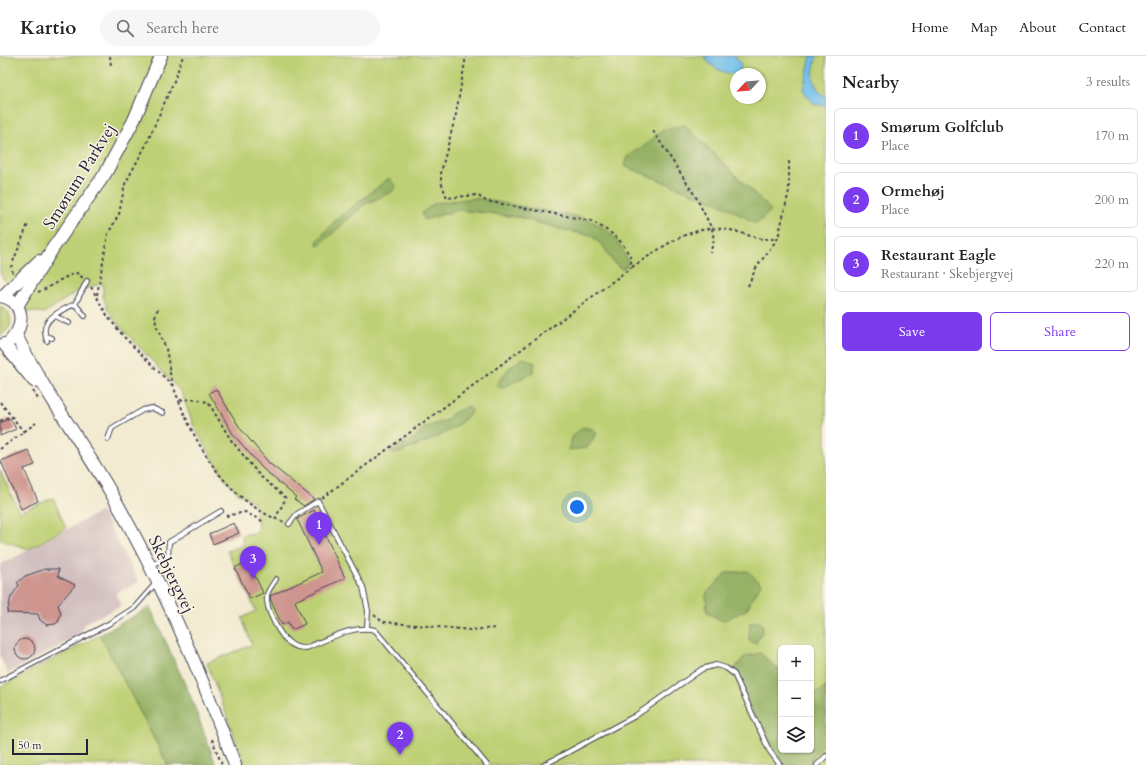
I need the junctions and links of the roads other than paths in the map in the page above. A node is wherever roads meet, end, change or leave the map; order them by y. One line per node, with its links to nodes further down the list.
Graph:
1 (161, 56): 2 (street, Smørum Parkvej)
2 (53, 248): 4 (street, Smørum Parkvej); 6 (street, Smørum Parkvej)
3 (88, 281): 5 (lane)
4 (2, 296): 6 (street)
5 (75, 304): 7 (lane); 8 (lane)
6 (17, 306): 10 (street)
7 (55, 316): 9 (lane); 11 (lane)
8 (85, 316)
9 (69, 323)
10 (16, 335): 12 (street); 13 (street, Skebjergvej)
11 (52, 338)
12 (2, 344): 13 (street, Skebjergvej)
13 (57, 408): 18 (street, Skebjergvej)
14 (163, 413): 15 (lane)
15 (108, 439)
16 (221, 510): 18 (lane)
17 (289, 524): 21 (lane)
18 (151, 566): 20 (street, Skebjergvej)
19 (276, 579): 21 (lane)
20 (158, 581): 22 (lane); 24 (street, Skebjergvej)
21 (367, 628): 25 (lane)
22 (0, 681)
23 (826, 756): 28 (lane)
24 (236, 765)
25 (487, 765)
26 (544, 765): 27 (lane)
27 (780, 765)
28 (817, 765)

